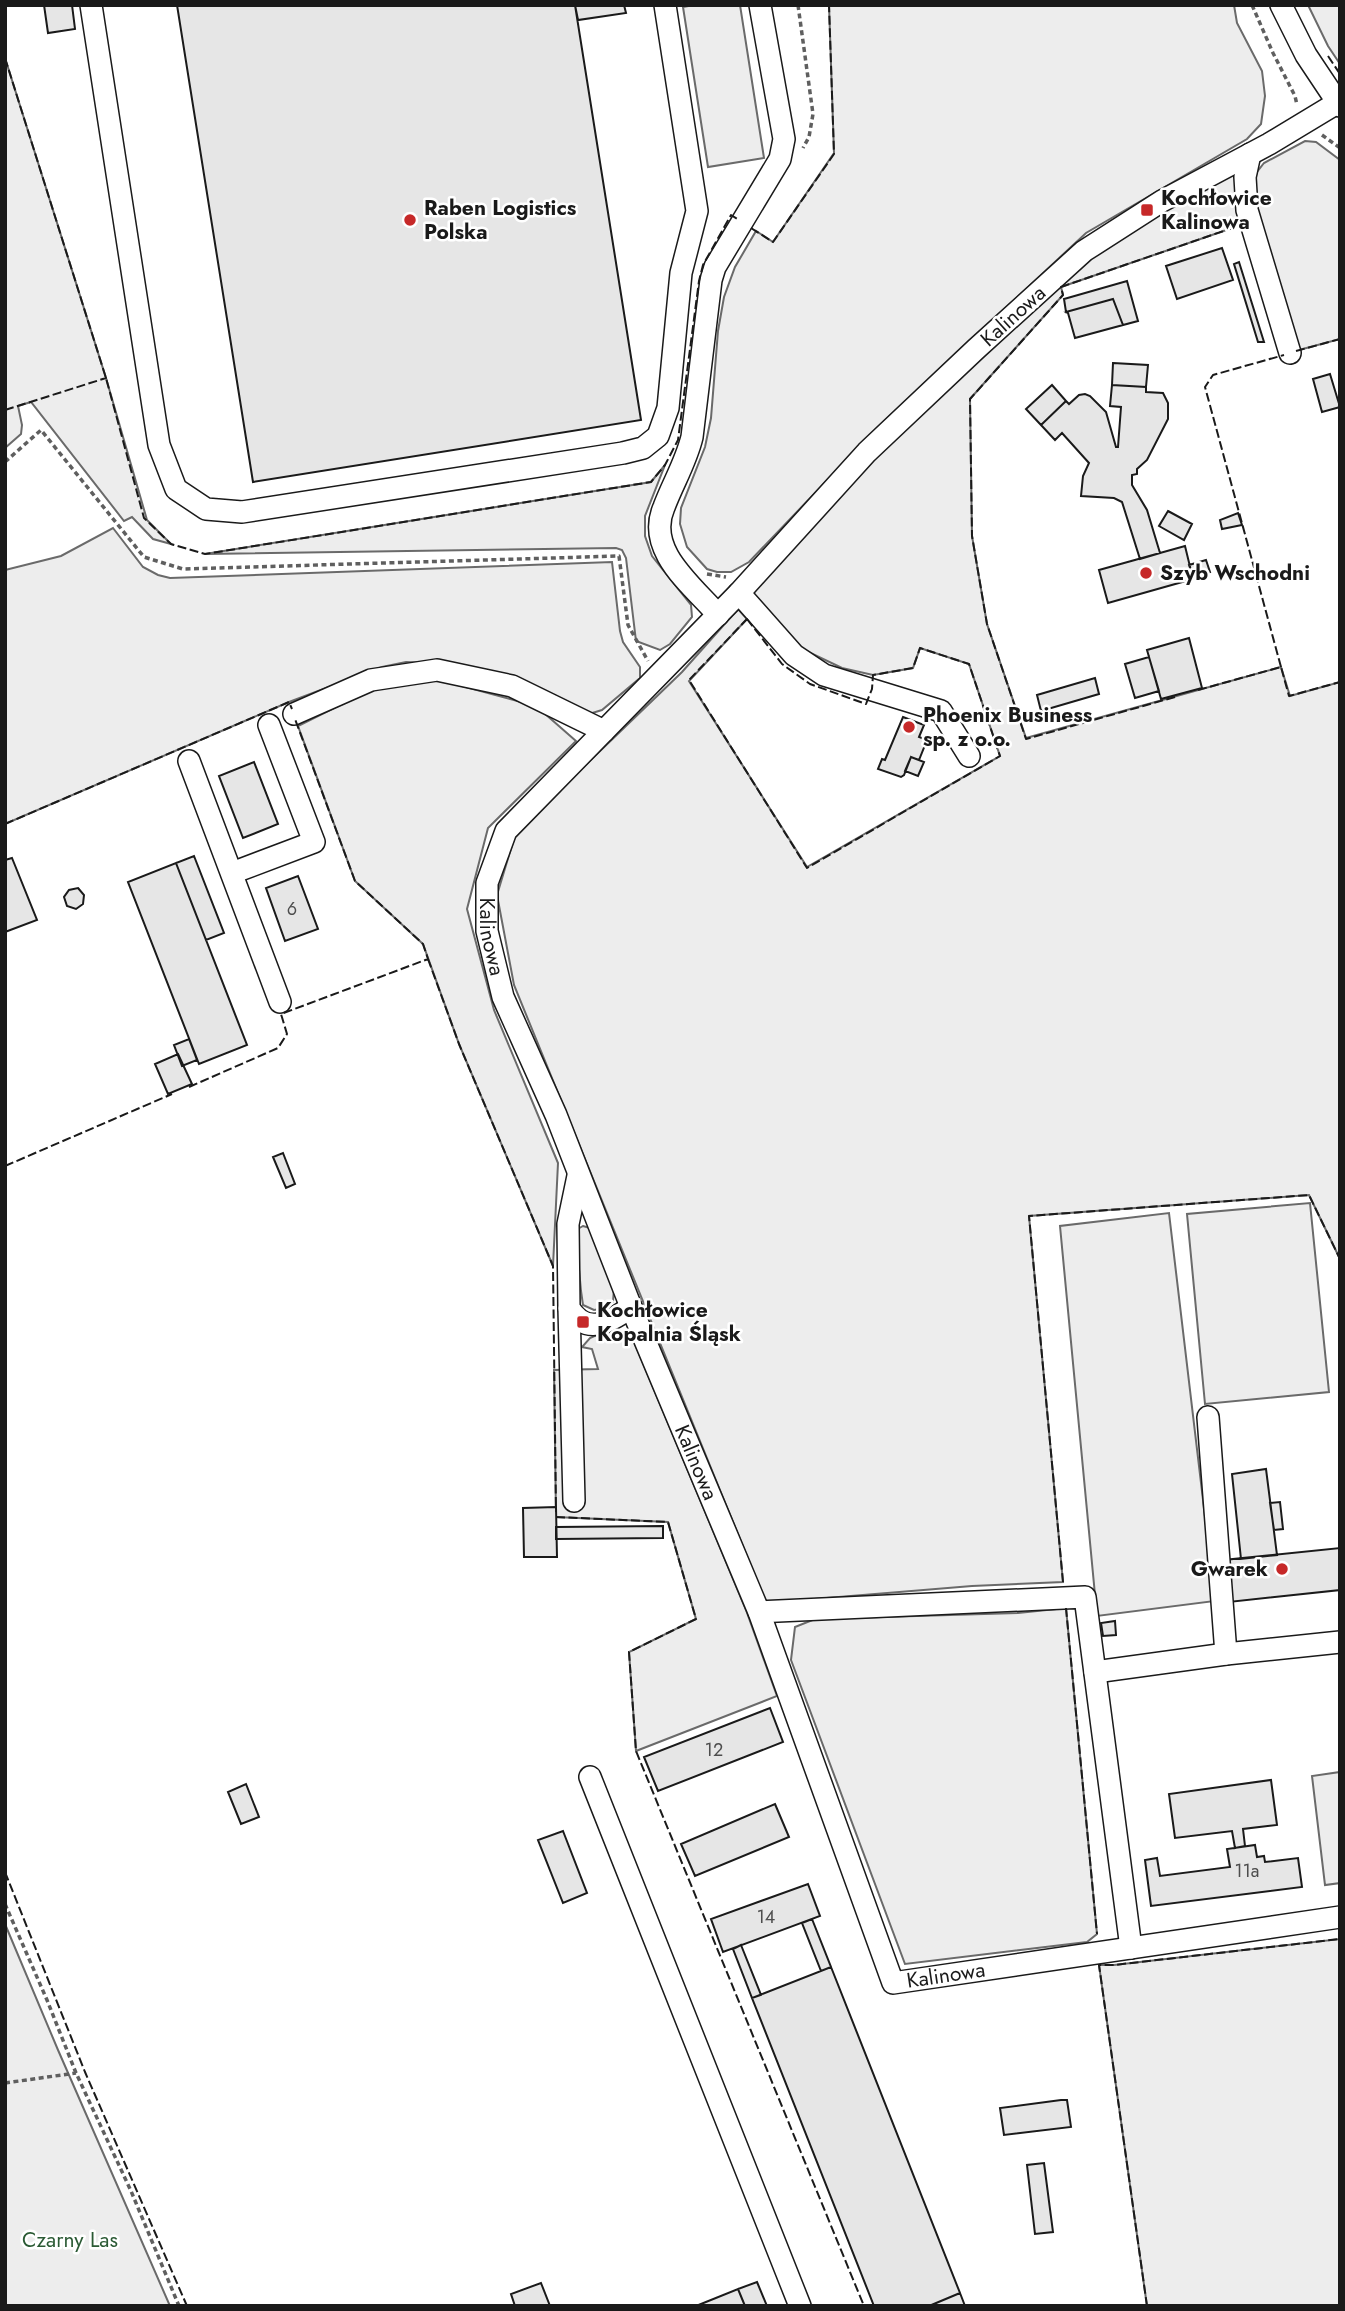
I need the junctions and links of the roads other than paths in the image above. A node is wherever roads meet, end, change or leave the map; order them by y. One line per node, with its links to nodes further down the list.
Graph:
1 (92, 5): 2 (street)
2 (665, 5)
3 (760, 5): 9 (street)
4 (1286, 11): 5 (street)
5 (1338, 104): 6 (street, Kalinowa)
6 (1250, 154): 7 (street); 8 (street, Kalinowa)
7 (1290, 353)
8 (735, 584): 9 (street, Kalinowa); 13 (street)
9 (718, 615): 12 (street, Kalinowa)
10 (294, 714): 12 (street)
11 (269, 725): 15 (street)
12 (604, 732): 17 (street, Kalinowa)
13 (969, 756)
14 (189, 761): 15 (street)
15 (232, 873): 16 (street)
16 (280, 1002)
17 (578, 1176): 18 (street, Kalinowa); 19 (street)
18 (631, 1307): 19 (street); 22 (street, Kalinowa)
19 (569, 1308): 21 (street)
20 (1208, 1417): 24 (street)
21 (574, 1501)
22 (760, 1612): 25 (street); 28 (street, Kalinowa)
23 (1340, 1642): 24 (street)
24 (1226, 1654): 25 (street)
25 (1095, 1672): 28 (street)
26 (590, 1777): 29 (street)
27 (1340, 1917): 28 (street, Kalinowa)
28 (1131, 1948)
29 (800, 2306)

